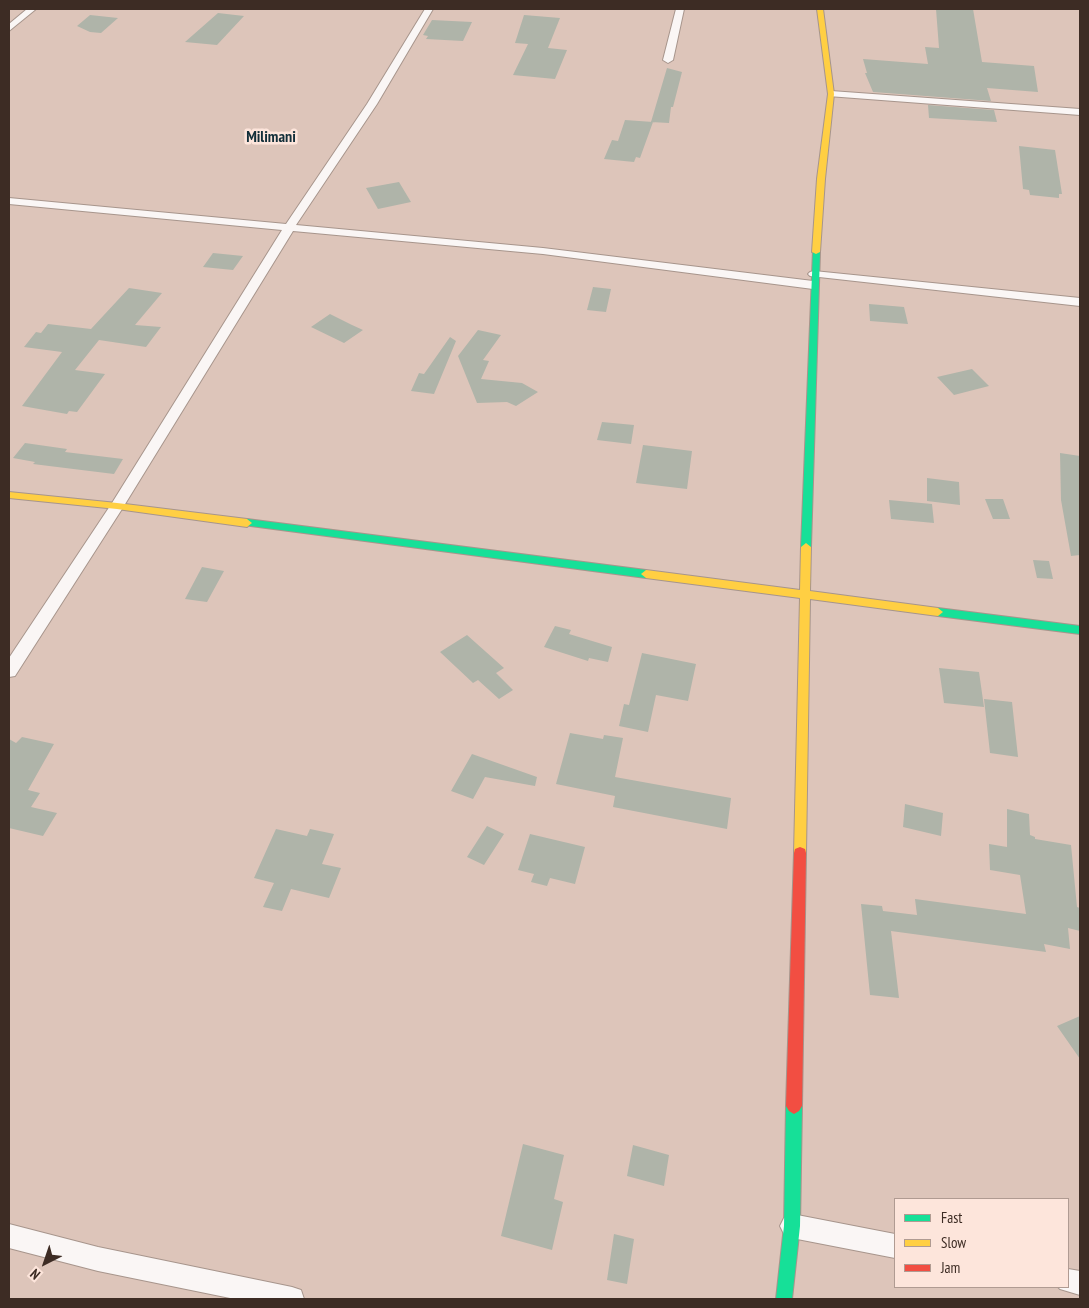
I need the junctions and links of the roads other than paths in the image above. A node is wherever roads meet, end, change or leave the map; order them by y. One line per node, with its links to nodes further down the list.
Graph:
1 (32, 9): 5 (street)
2 (429, 9): 10 (street)
3 (680, 9): 6 (street)
4 (820, 9): 7 (street)
5 (9, 28)
6 (668, 60)
7 (831, 94): 8 (street); 11 (street)
8 (1080, 112)
9 (9, 201): 10 (street)
10 (290, 226): 11 (street); 14 (street)
11 (813, 279): 12 (street); 15 (street)
12 (1080, 302)
13 (9, 494): 14 (street)
14 (117, 506): 15 (street); 17 (street)
15 (805, 596): 16 (street); 18 (street)
16 (1080, 630)
17 (9, 671)
18 (792, 1226): 20 (street); 22 (street)
19 (9, 1236): 21 (street)
20 (894, 1246)
21 (292, 1299)
22 (784, 1299)

